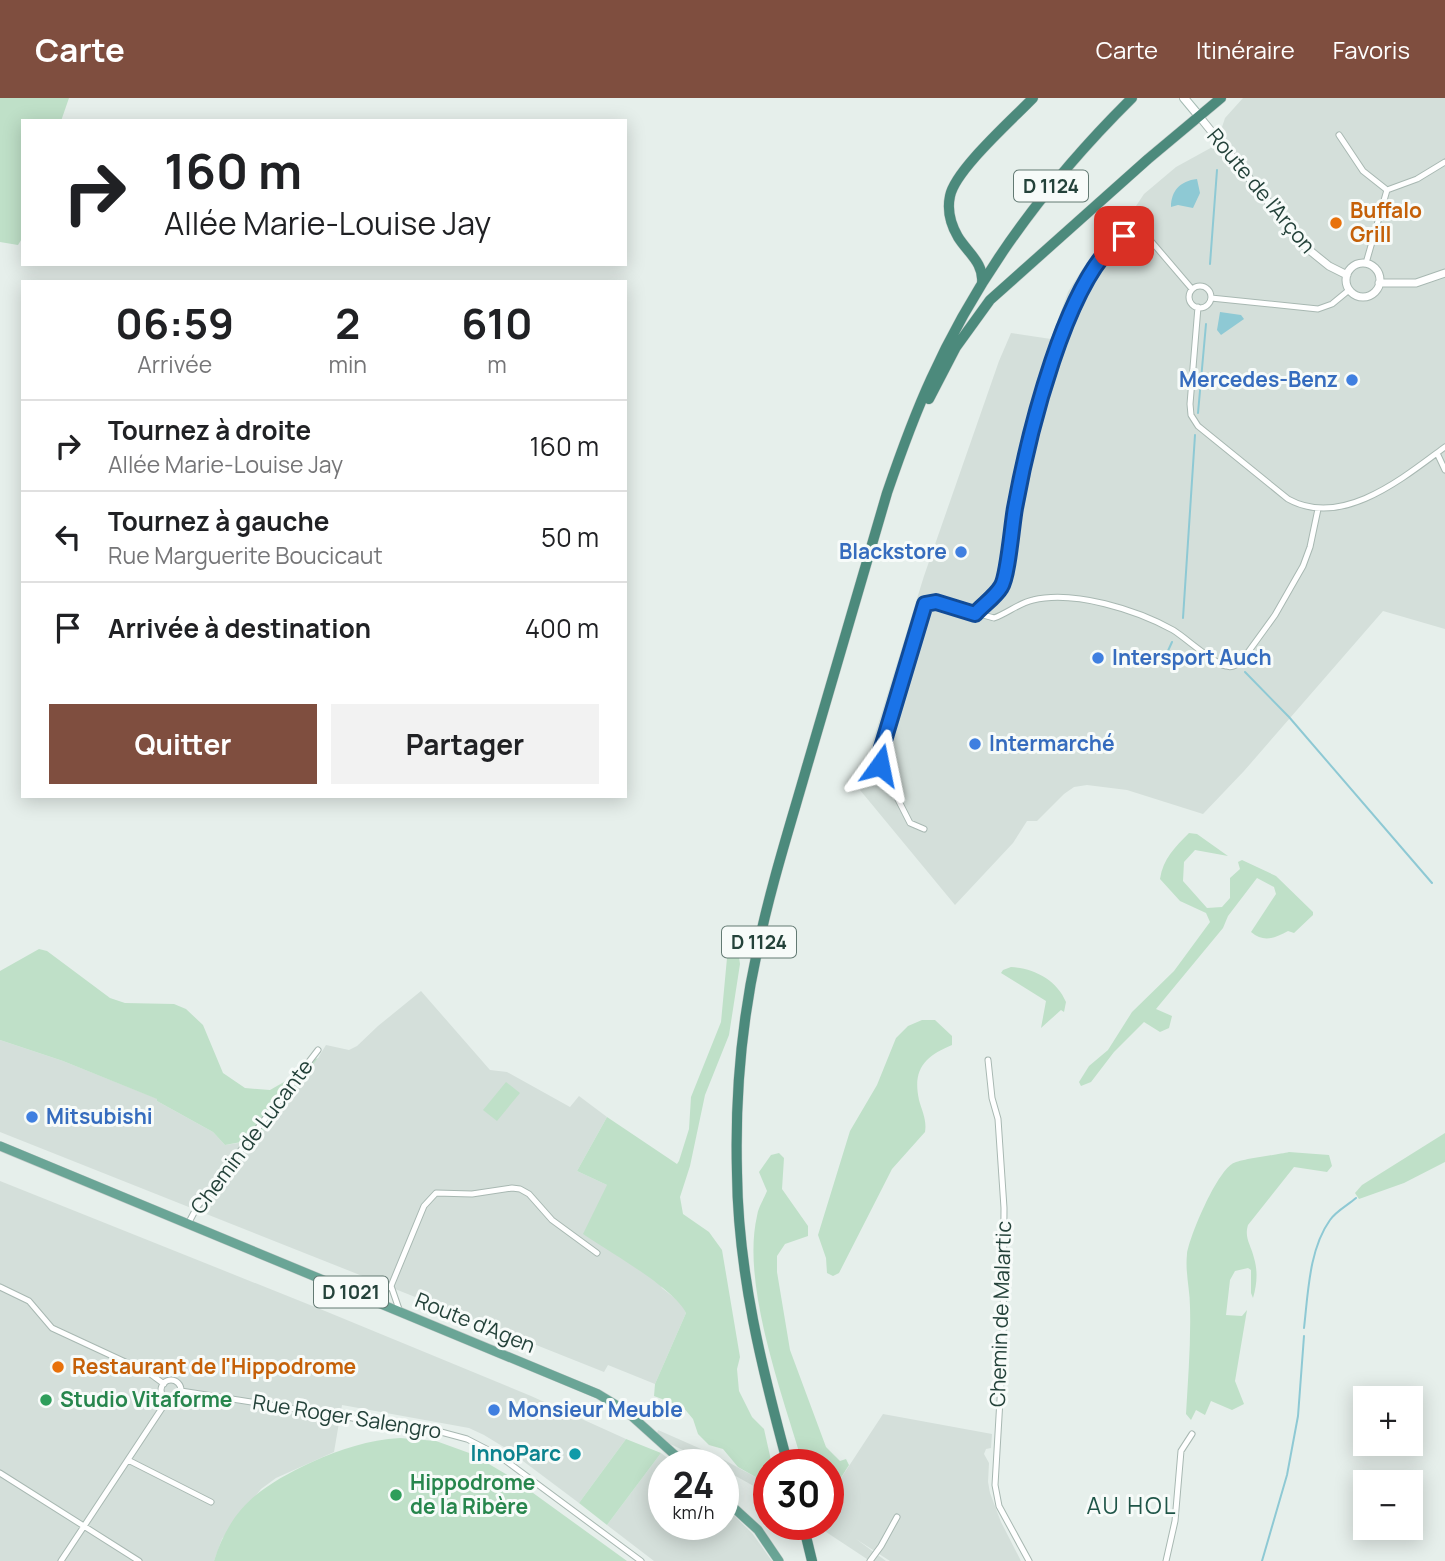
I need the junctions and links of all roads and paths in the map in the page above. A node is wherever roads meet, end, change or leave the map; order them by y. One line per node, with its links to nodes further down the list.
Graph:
1 (1033, 98): 13 (highway)
2 (1132, 98): 13 (highway, D 1124)
3 (1184, 98): 5 (main road, Route de l’Arçon)
4 (1221, 98): 5 (highway)
5 (1199, 117): 11 (street, Route de l’Arçon); 18 (highway)
6 (1339, 135): 8 (street)
7 (1445, 162): 8 (street)
8 (1387, 190): 9 (street)
9 (1366, 263): 11 (street); 12 (street)
10 (1445, 273): 12 (street)
11 (1347, 275): 15 (street)
12 (1379, 283): 15 (street)
13 (982, 284): 18 (highway, D 1124)
14 (1192, 289): 16 (street); 17 (street); 23 (street)
15 (1349, 290): 16 (street)
16 (1210, 298): 17 (street)
17 (1198, 307): 22 (street)
18 (907, 435): 39 (highway, D 1124)
19 (1445, 447): 20 (street)
20 (1437, 453): 21 (street); 22 (street)
21 (1445, 470)
22 (1318, 509): 23 (street)
23 (975, 614): 24 (street)
24 (924, 829)
25 (318, 1050): 28 (street, Chemin de Lucante)
26 (988, 1060): 53 (street, Chemin de Malartic)
27 (0, 1146): 28 (main road, Route d'Agen / D 1021)
28 (188, 1224): 32 (main road, Route d'Agen / D 1021)
29 (597, 1253): 30 (street)
30 (391, 1286): 32 (street); 33 (street)
31 (0, 1287): 34 (street)
32 (370, 1299): 33 (main road, Route d'Agen / D 1021)
33 (400, 1312): 38 (main road, Route d'Agen / D 1021)
34 (164, 1384): 35 (street); 36 (street)
35 (181, 1391): 36 (street); 49 (street, Rue Roger Salengro)
36 (168, 1399): 40 (street)
37 (1192, 1434): 54 (street)
38 (668, 1449)
39 (784, 1449)
40 (128, 1460): 42 (street); 45 (street)
41 (0, 1474): 45 (street)
42 (211, 1502)
43 (739, 1513): 50 (main road)
44 (897, 1517): 52 (street)
45 (83, 1527): 47 (street); 48 (street)
46 (807, 1540): 51 (highway)
47 (61, 1561)
48 (139, 1561)
49 (641, 1561)
50 (779, 1561)
51 (812, 1561)
52 (870, 1561)
53 (1029, 1561)
54 (1166, 1561)

